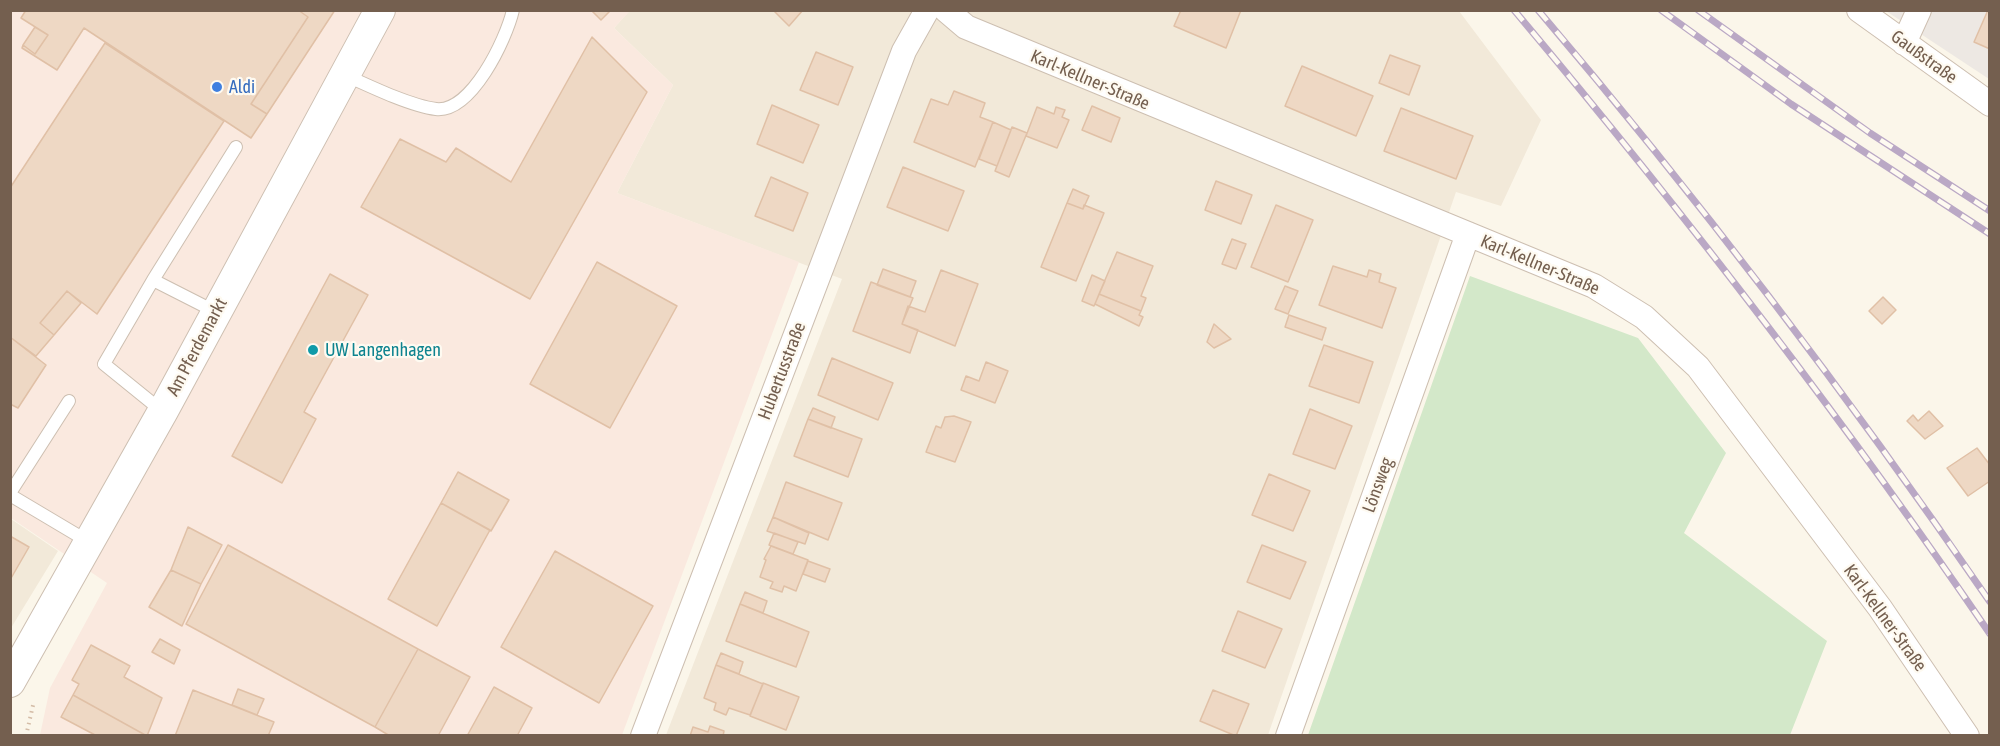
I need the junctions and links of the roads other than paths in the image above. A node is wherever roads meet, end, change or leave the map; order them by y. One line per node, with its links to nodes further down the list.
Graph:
1 (380, 10): 8 (street, Am Pferdemarkt)
2 (513, 10): 8 (lane)
3 (927, 10): 19 (street, Hubertusstraße)
4 (946, 10): 11 (street, Karl-Kellner-Straße)
5 (1859, 10): 7 (street, Gaußstraße)
6 (1919, 10): 7 (street)
7 (1904, 43): 9 (street, Gaußstraße)
8 (345, 75): 13 (street, Am Pferdemarkt)
9 (1989, 104)
10 (236, 147): 12 (lane)
11 (1468, 234): 20 (street, Lönsweg); 21 (street, Karl-Kellner-Straße)
12 (153, 280): 13 (lane); 15 (lane)
13 (216, 312): 15 (street, Am Pferdemarkt)
14 (69, 401): 16 (lane)
15 (163, 411): 17 (street, Am Pferdemarkt)
16 (10, 494): 17 (lane)
17 (88, 542): 18 (street, Am Pferdemarkt)
18 (10, 682)
19 (643, 735)
20 (1288, 735)
21 (1967, 735)

